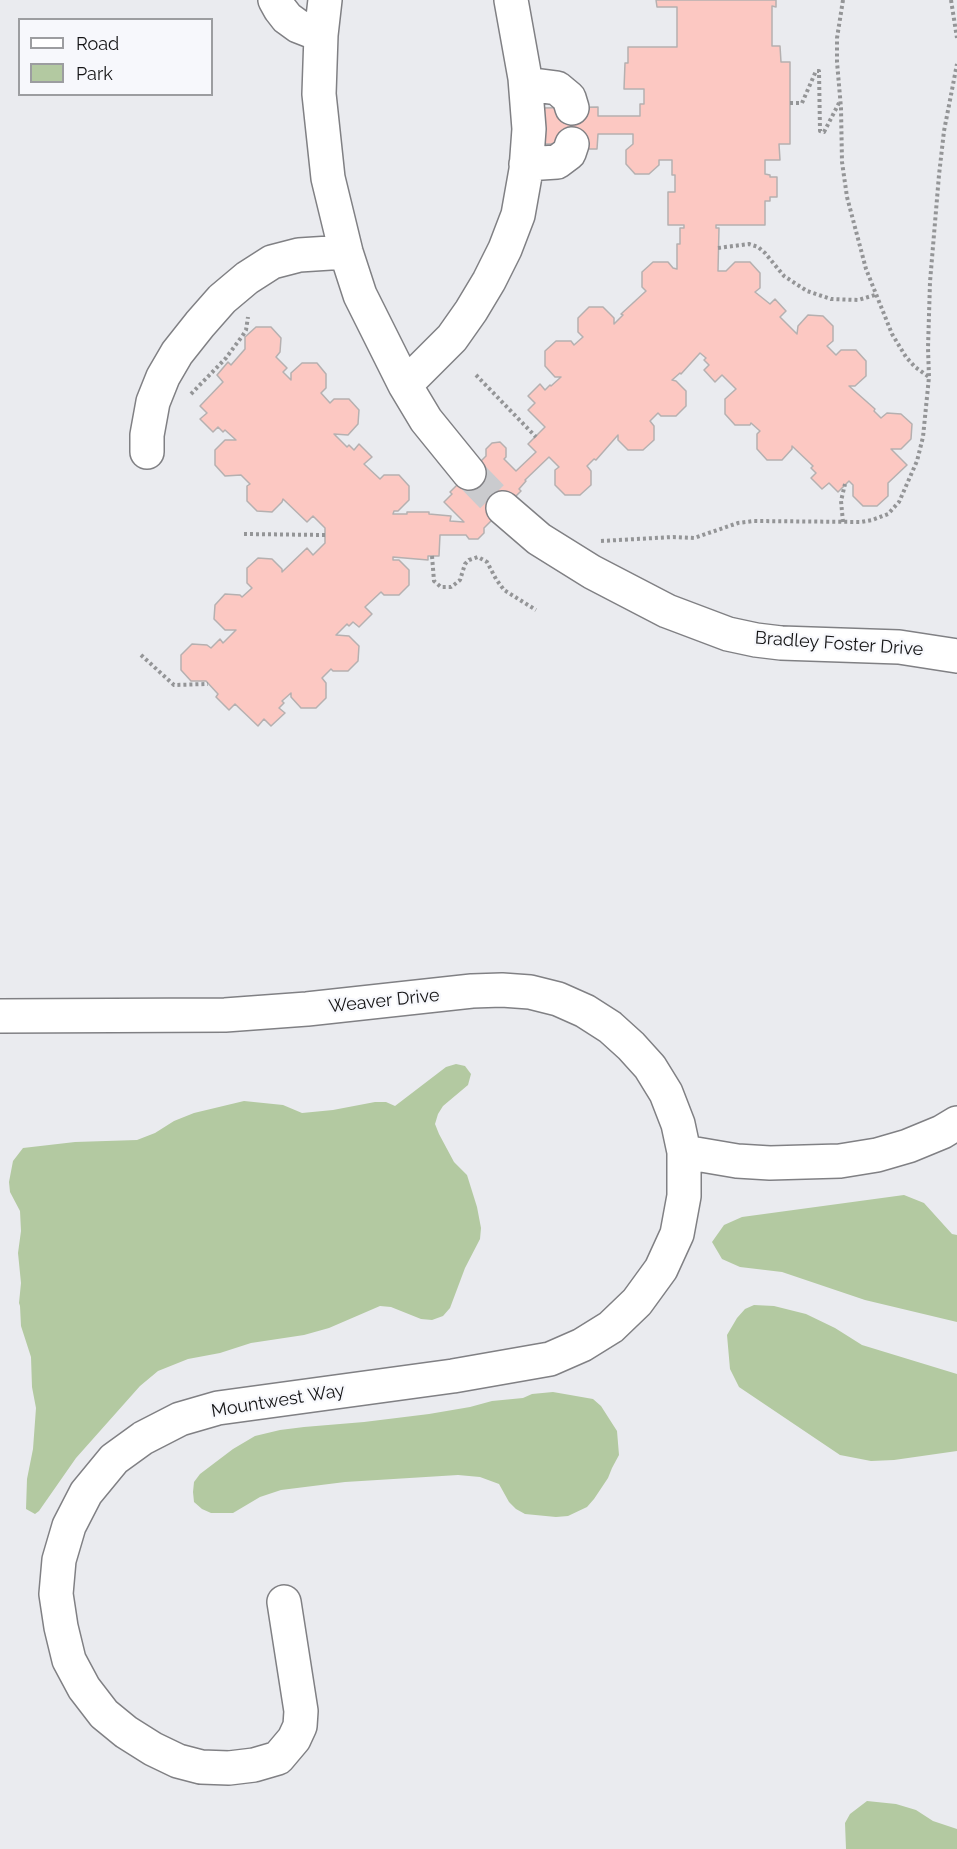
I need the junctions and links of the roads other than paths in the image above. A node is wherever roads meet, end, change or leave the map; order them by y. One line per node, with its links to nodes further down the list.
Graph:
1 (275, 0): 4 (street)
2 (326, 0): 4 (street)
3 (511, 0): 5 (street)
4 (321, 36): 9 (street)
5 (526, 84): 6 (street); 8 (street)
6 (572, 108)
7 (572, 144): 8 (street)
8 (526, 164): 10 (street)
9 (346, 252): 10 (street); 11 (street)
10 (405, 385): 12 (street)
11 (147, 452)
12 (469, 473)
13 (504, 508): 14 (street, Bradley Foster Drive)
14 (957, 656)
15 (0, 1016): 17 (street, Weaver Drive)
16 (957, 1123): 17 (street)
17 (684, 1152): 18 (street, Mountwest Way)
18 (284, 1602)

